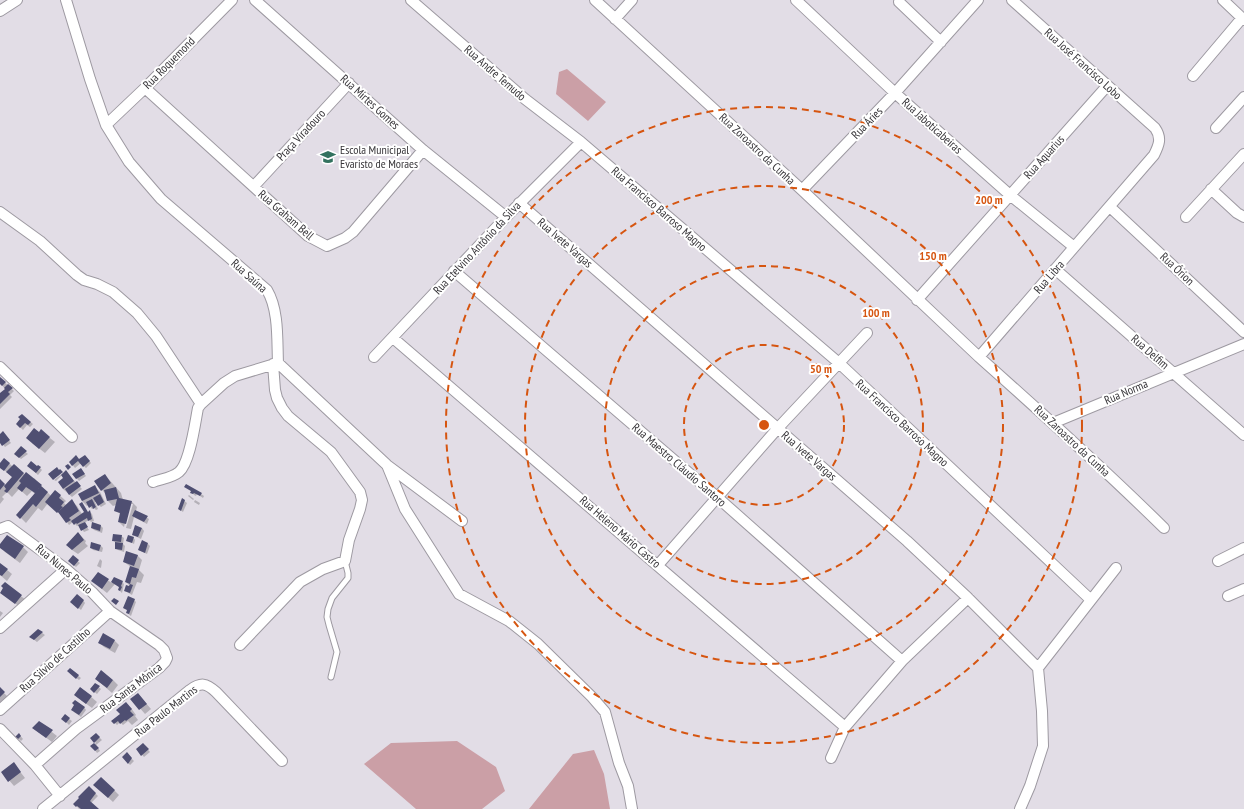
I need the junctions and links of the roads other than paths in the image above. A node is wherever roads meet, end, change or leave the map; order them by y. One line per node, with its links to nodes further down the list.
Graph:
1 (17, 0): 13 (street)
2 (66, 0): 23 (street, Rua Saúna)
3 (232, 0): 20 (street, Rua Roquemond)
4 (255, 0): 18 (street, Rua Mirtes Gomes)
5 (411, 0): 26 (street, Rua Andre Temudo)
6 (595, 0): 14 (street, Rua Zoroastro da Cunha)
7 (632, 0): 14 (street)
8 (796, 0): 21 (street, Rua Jaboticabeiras)
9 (978, 0): 16 (street, Rua Áries)
10 (1012, 0): 19 (street, Rua José Francisco Lobo)
11 (1222, 0): 15 (street)
12 (899, 2): 16 (street)
13 (0, 10)
14 (615, 19): 31 (street, Rua Zoroastro da Cunha)
15 (1243, 19): 17 (street)
16 (941, 42): 21 (street, Rua Áries)
17 (1193, 76)
18 (349, 83): 27 (street, Rua Mirtes Gomes); 29 (street, Praça Viradouro)
19 (1107, 86): 24 (street, Rua José Francisco Lobo); 32 (street, Rua Aquarius)
20 (145, 88): 23 (street, Rua Roquemond); 29 (street, Rua Graham Bell)
21 (895, 93): 31 (street, Rua Áries); 32 (street, Rua Jaboticabeiras)
22 (1244, 97): 25 (street)
23 (106, 125): 50 (street, Rua Saúna)
24 (1155, 128): 34 (street, Rua Libra)
25 (1216, 128)
26 (581, 142): 33 (street, Rua Etelvino Antônio da Silva); 49 (street, Rua Francisco Barroso Magno)
27 (423, 150): 29 (street, Rua Graham Bell); 36 (street, Rua Mirtes Gomes)
28 (1244, 154): 30 (street)
29 (254, 186)
30 (1211, 189): 37 (street); 38 (street)
31 (802, 190): 42 (street, Rua Zoroastro da Cunha)
32 (1010, 195): 39 (street, Rua Jaboticabeiras); 42 (street, Rua Aquarius)
33 (519, 203): 36 (street, Rua Etelvino Antônio da Silva); 55 (street, Rua Ivete Vargas)
34 (1110, 207): 39 (street, Rua Libra); 43 (street, Rua Órion)
35 (0, 212): 53 (street)
36 (506, 216): 41 (street, Rua Etelvino Antônio da Silva)
37 (1186, 216)
38 (1244, 217)
39 (1074, 247): 40 (street, Rua Libra)
40 (1055, 269): 48 (street, Rua Libra); 52 (street, Rua Delfim)
41 (454, 271): 45 (street, Rua Etelvino Antônio da Silva); 60 (street, Rua Maestro Cláudio Santoro)
42 (917, 300): 48 (street)
43 (1244, 332)
44 (867, 333): 49 (street)
45 (393, 338): 47 (street, Rua Etelvino Antônio da Silva); 67 (street, Rua Heleno Mário Castro)
46 (1244, 344): 52 (street, Rua Norma)
47 (374, 357)
48 (979, 357): 54 (street, Rua Zaroastro da Cunha)
49 (839, 363): 55 (street); 73 (street, Rua Francisco Barroso Magno)
50 (276, 364): 53 (street); 58 (street); 65 (street, Rua Saúna)
51 (0, 366): 57 (street)
52 (1174, 372): 54 (street, Rua Norma); 56 (street, Rua Delfim)
53 (201, 404): 59 (street)
54 (1053, 423): 62 (street, Rua Zaroastro da Cunha)
55 (778, 428): 60 (street); 72 (street, Rua Ivete Vargas)
56 (1244, 435)
57 (72, 437)
58 (387, 465): 61 (street); 88 (street)
59 (153, 482)
60 (717, 497): 67 (street); 77 (street, Rua Maestro Cláudio Santoro)
61 (462, 521)
62 (1164, 528)
63 (0, 529): 69 (street, Rua Nunes Paulo)
64 (1244, 548): 66 (street)
65 (345, 561): 76 (street); 79 (lane)
66 (1218, 561)
67 (658, 565): 81 (street, Rua Heleno Mário Castro)
68 (1116, 568): 73 (street)
69 (66, 569): 74 (street, Rua Nunes Paulo); 75 (street)
70 (1244, 589): 71 (street)
71 (1228, 596)
72 (968, 598): 77 (street); 78 (street, Rua Ivete Vargas)
73 (1092, 600): 78 (street)
74 (110, 611): 80 (street, Rua Silvio de Castilho); 85 (street, Rua Santa Mônica)
75 (0, 628)
76 (240, 646)
77 (902, 661): 81 (street)
78 (1038, 668): 89 (street)
79 (331, 677)
80 (0, 710)
81 (845, 727): 83 (street)
82 (0, 729): 85 (street)
83 (832, 758)
84 (282, 761): 86 (street, Rua Paulo Martins)
85 (35, 765): 86 (street)
86 (60, 796): 87 (street, Rua Paulo Martins)
87 (43, 809)
88 (632, 809)
89 (1020, 809)

